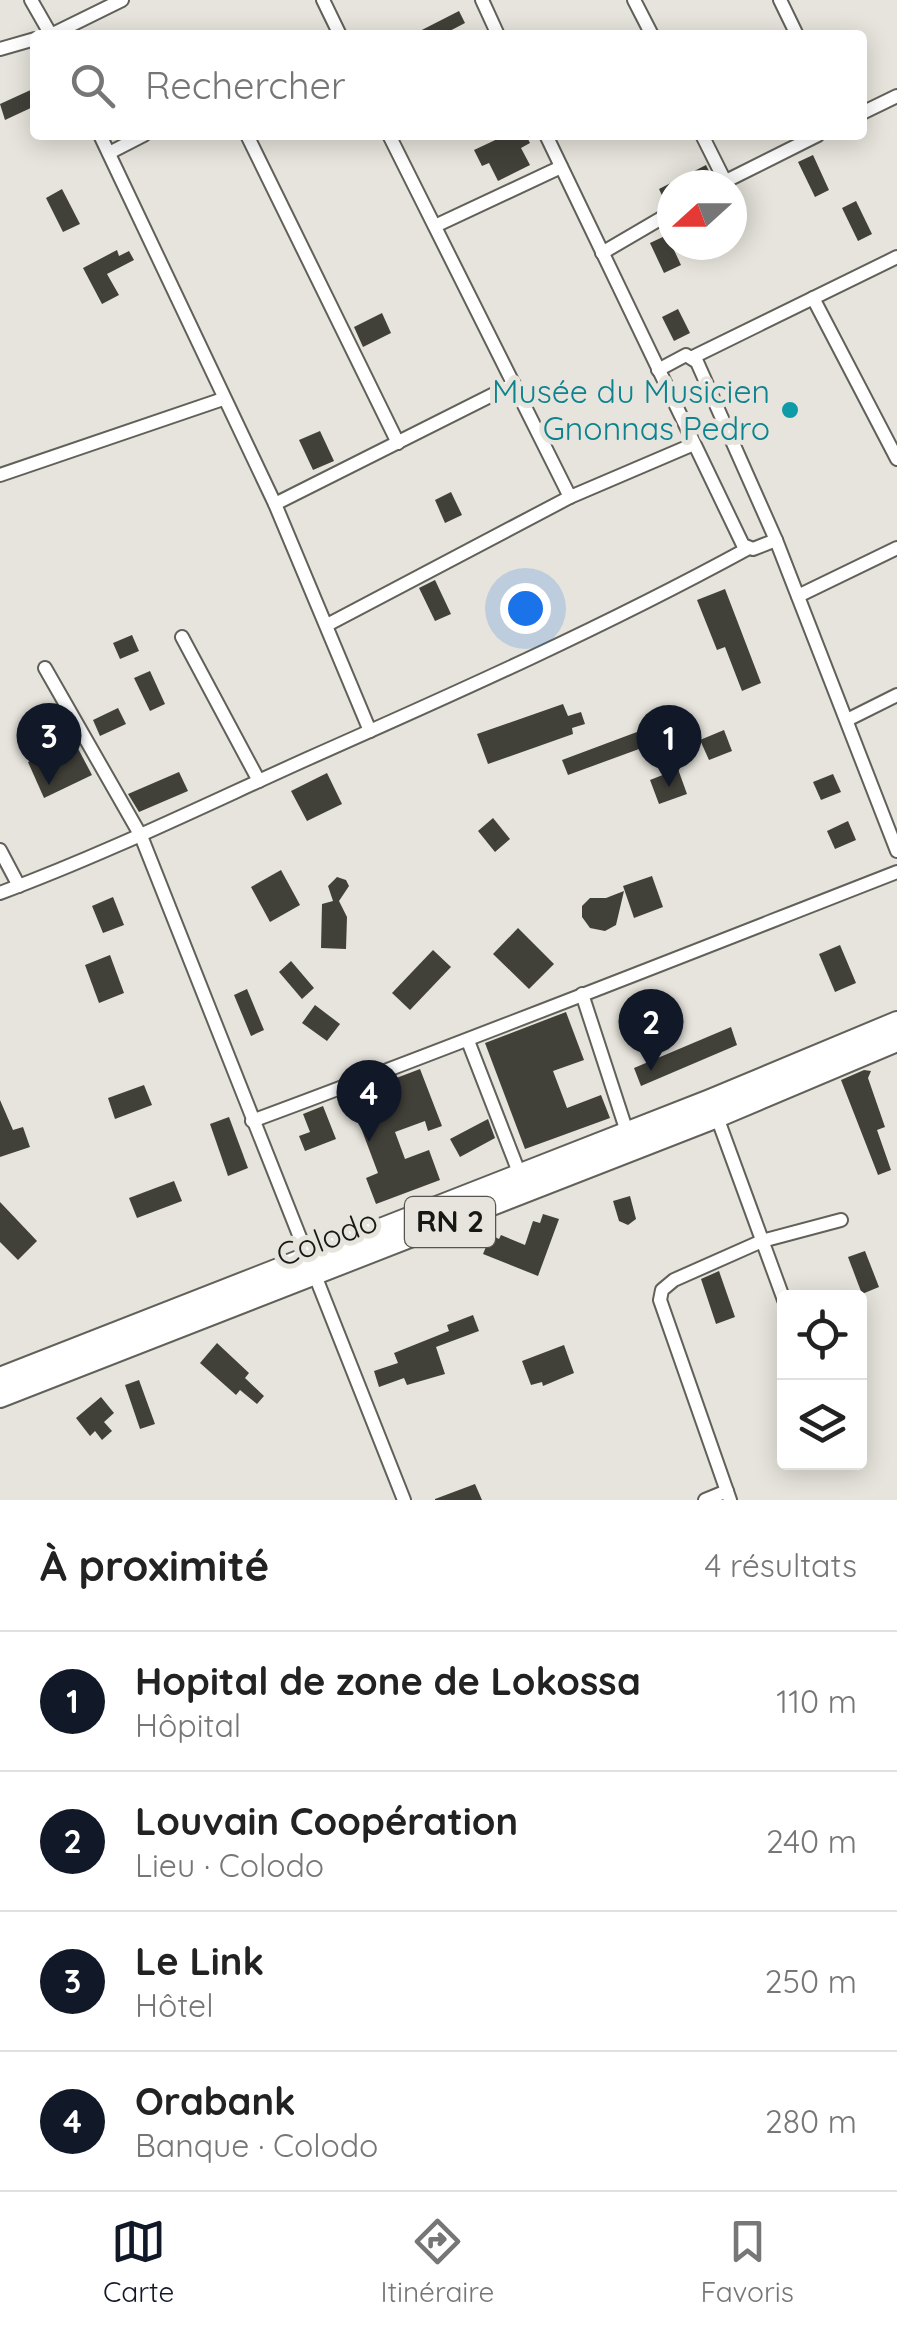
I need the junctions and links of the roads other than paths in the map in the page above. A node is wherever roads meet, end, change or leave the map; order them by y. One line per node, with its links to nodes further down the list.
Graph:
1 (31, 0): 7 (street)
2 (122, 0): 8 (street)
3 (323, 0): 9 (street)
4 (482, 0): 10 (street)
5 (634, 0): 11 (street)
6 (780, 0): 12 (street)
7 (48, 30)
8 (61, 30)
9 (338, 30)
10 (496, 30)
11 (649, 30)
12 (795, 30)
13 (30, 41): 14 (street)
14 (0, 50)
15 (897, 96): 16 (street)
16 (867, 111)
17 (102, 140): 24 (street)
18 (134, 140): 24 (street)
19 (249, 140): 37 (street)
20 (392, 140): 29 (street)
21 (548, 140): 25 (street)
22 (704, 140): 26 (street)
23 (808, 140): 27 (street)
24 (108, 153): 36 (street)
25 (561, 167): 29 (street); 30 (street)
26 (717, 170)
27 (747, 170)
28 (657, 221): 30 (street)
29 (435, 226): 35 (street)
30 (602, 253): 34 (street)
31 (897, 257): 32 (street)
32 (813, 298): 33 (street); 39 (street)
33 (692, 357): 34 (street); 43 (street)
34 (658, 370): 38 (street)
35 (514, 384): 37 (street); 41 (street)
36 (224, 398): 40 (street); 42 (street)
37 (398, 443): 42 (street)
38 (694, 444): 41 (street); 45 (street)
39 (897, 459)
40 (0, 475)
41 (570, 497): 47 (street)
42 (274, 504): 47 (street)
43 (776, 540): 45 (street); 46 (street)
44 (897, 548): 46 (street)
45 (747, 549): 52 (street)
46 (798, 596): 51 (street)
47 (327, 625): 52 (street)
48 (182, 637): 53 (street)
49 (45, 668): 54 (street)
50 (897, 695): 51 (street)
51 (847, 720): 56 (street)
52 (370, 731): 53 (street)
53 (259, 781): 54 (street)
54 (141, 836): 58 (street); 65 (street)
55 (0, 850): 58 (street)
56 (897, 852)
57 (897, 872): 60 (street)
58 (19, 886): 59 (street)
59 (0, 893)
60 (582, 994): 62 (street); 66 (street)
61 (897, 1022): 66 (main road, Colodo / RN 2)
62 (468, 1041): 65 (street); 67 (street)
63 (897, 1041): 64 (main road, Colodo / RN 2)
64 (716, 1117): 69 (street); 70 (main road, Colodo / RN 2)
65 (252, 1121): 70 (street)
66 (628, 1132): 67 (main road, Colodo / RN 2)
67 (520, 1175): 70 (main road, Colodo / RN 2)
68 (842, 1220): 69 (street)
69 (762, 1241): 71 (street); 74 (street)
70 (311, 1268): 72 (main road, Colodo / RN 2); 73 (main road, Colodo / RN 2); 75 (street)
71 (780, 1290)
72 (0, 1378)
73 (0, 1397)
74 (728, 1496): 76 (street)
75 (404, 1500)
76 (706, 1500)

